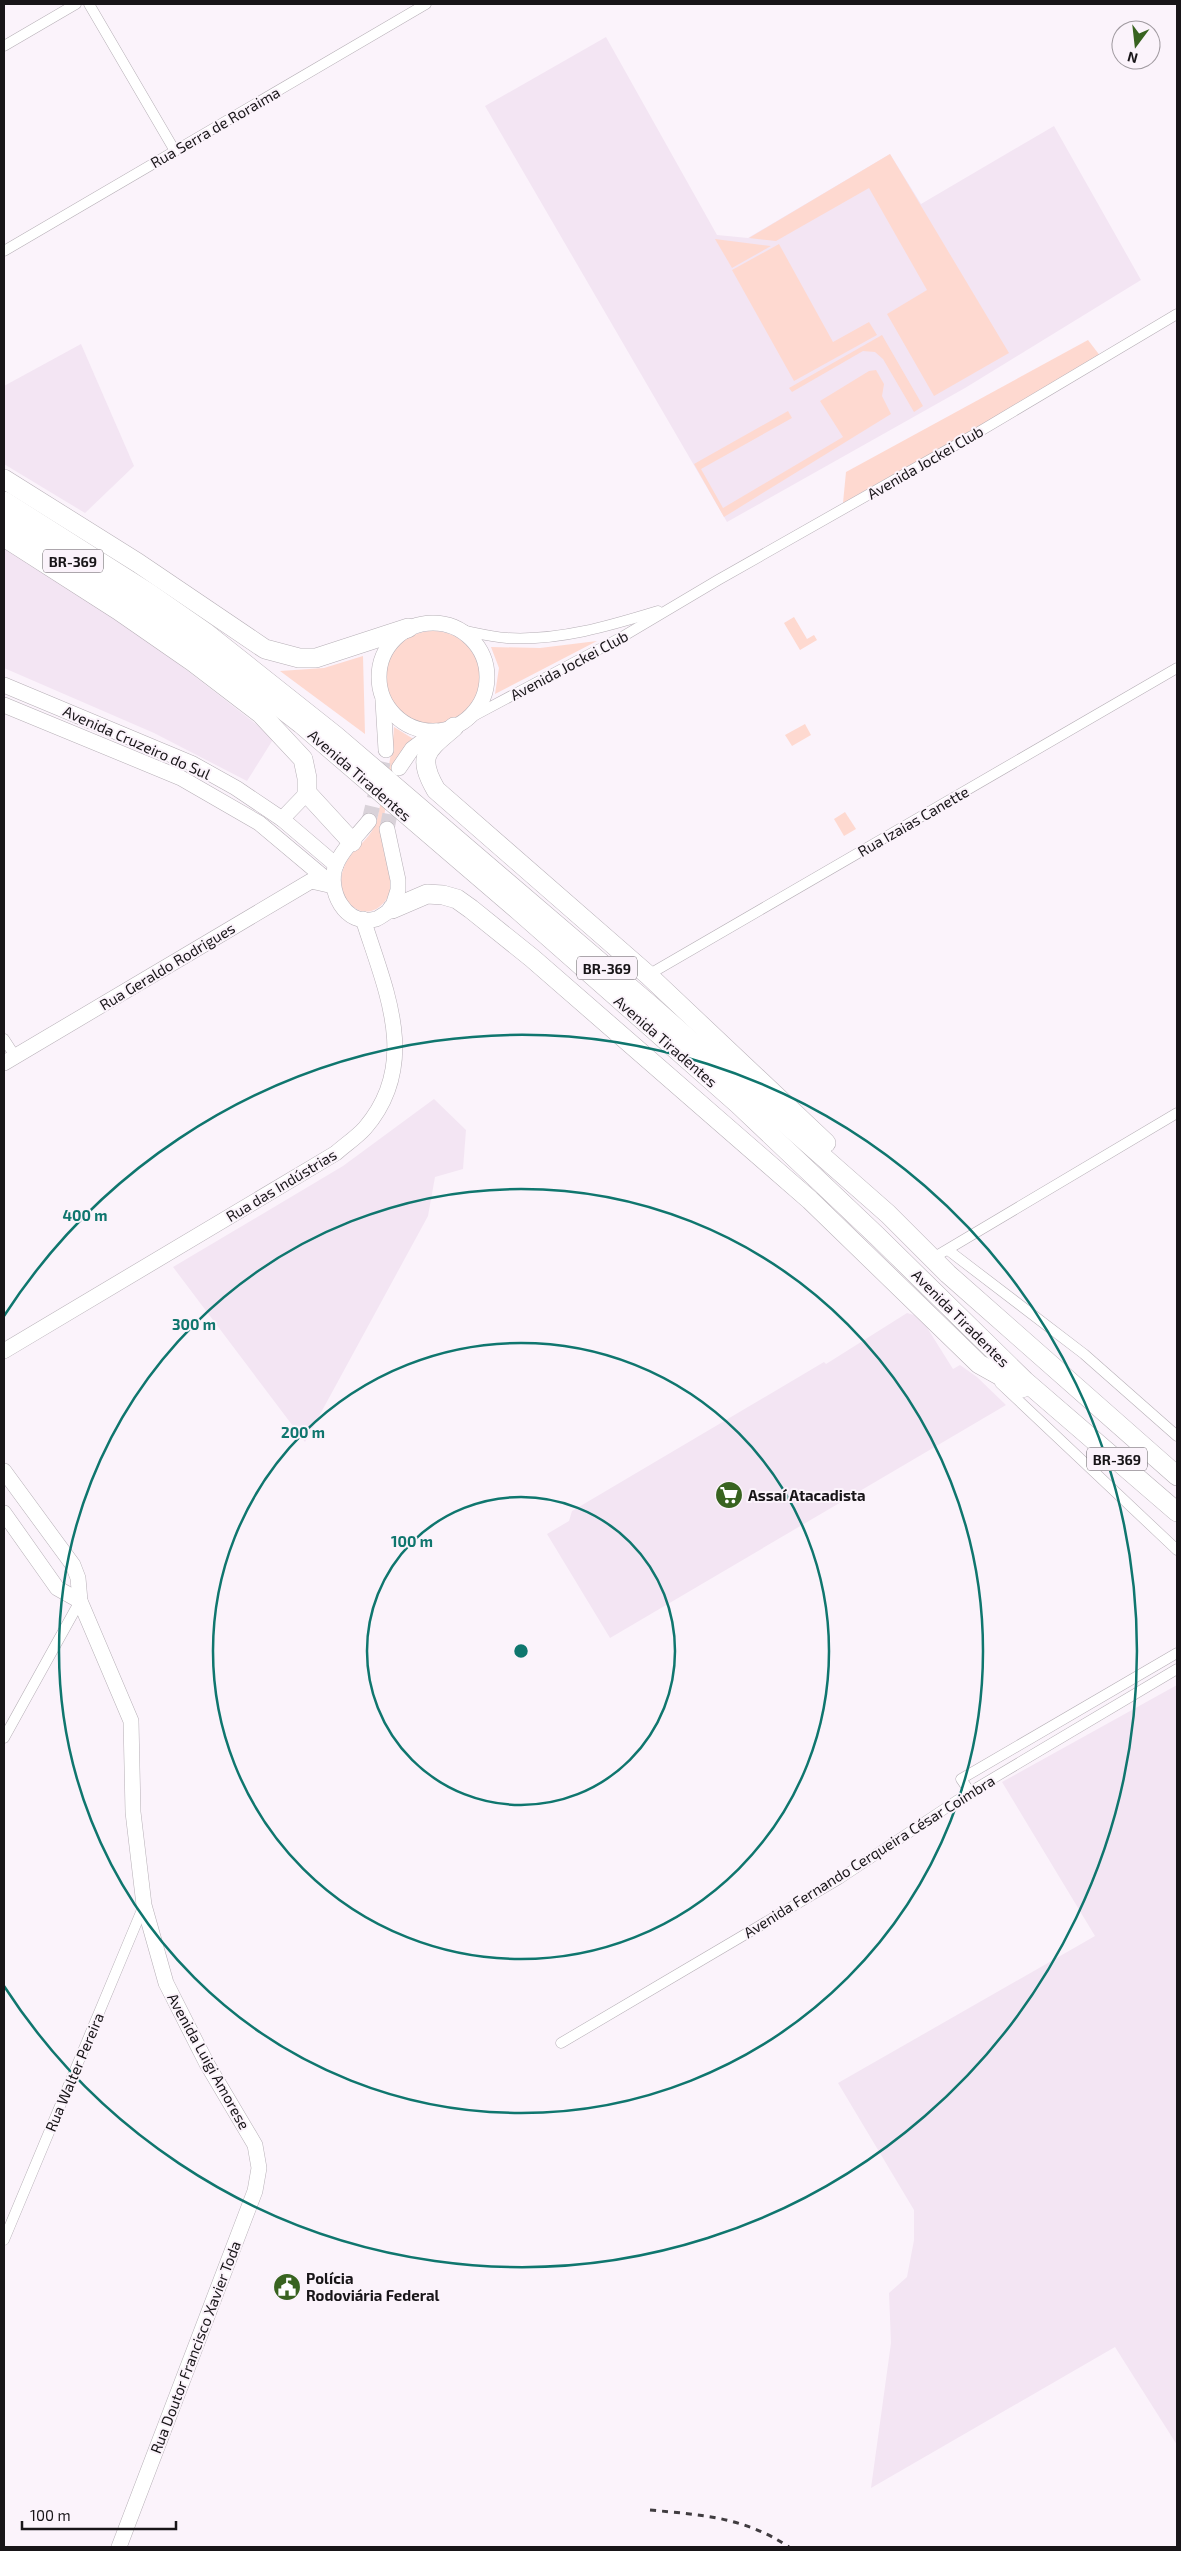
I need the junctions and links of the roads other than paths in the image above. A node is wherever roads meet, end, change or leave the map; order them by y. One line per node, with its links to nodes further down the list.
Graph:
1 (76, 4): 4 (street)
2 (89, 4): 5 (street)
3 (426, 4): 5 (street, Rua Serra de Roraima)
4 (4, 46)
5 (175, 151): 6 (street, Rua Serra de Roraima)
6 (4, 251)
7 (1177, 314): 12 (street, Avenida Jockei Club)
8 (4, 480): 13 (highway)
9 (4, 501): 39 (highway, Avenida Tiradentes / BR-369)
10 (4, 518): 36 (highway, Avenida Tiradentes / BR-369)
11 (4, 537): 24 (highway)
12 (671, 608): 14 (street, Avenida Jockei Club); 19 (street, Avenida Jockei Club)
13 (408, 628): 14 (street); 17 (street)
14 (461, 630): 19 (street)
15 (1177, 668): 33 (street, Rua Izaias Canette)
16 (4, 685): 21 (street, Avenida Cruzeiro do Sul)
17 (383, 699): 19 (street); 20 (street)
18 (4, 705): 23 (street, Avenida Cruzeiro do Sul)
19 (452, 726): 22 (street); 33 (highway)
20 (386, 750)
21 (183, 760): 23 (street); 25 (street, Avenida Cruzeiro do Sul)
22 (399, 768)
23 (167, 772): 30 (street, Avenida Cruzeiro do Sul)
24 (307, 793): 25 (street); 28 (highway)
25 (282, 819): 29 (street, Avenida Cruzeiro do Sul)
26 (369, 821): 28 (street)
27 (387, 829): 31 (street)
28 (352, 842): 29 (street)
29 (336, 865): 30 (street)
30 (333, 886): 32 (street); 35 (street, Rua Geraldo Rodrigues)
31 (392, 908): 32 (street); 38 (highway)
32 (363, 919): 41 (street, Rua das Indústrias)
33 (648, 975): 39 (highway)
34 (4, 1039): 35 (street)
35 (9, 1060)
36 (738, 1104): 38 (highway); 43 (highway, Avenida Tiradentes / BR-369)
37 (1177, 1113): 40 (street)
38 (810, 1200): 42 (highway)
39 (888, 1214): 40 (highway, Avenida Tiradentes / BR-369)
40 (940, 1254): 44 (street); 46 (highway, Avenida Tiradentes / BR-369)
41 (4, 1351)
42 (979, 1364): 43 (highway); 49 (street)
43 (1056, 1406): 47 (highway, Avenida Tiradentes / BR-369)
44 (1177, 1436)
45 (4, 1471): 50 (street, Avenida Luigi Amorese)
46 (1177, 1476)
47 (1177, 1512)
48 (4, 1513): 50 (street)
49 (1177, 1550)
50 (80, 1601): 53 (street); 55 (street, Avenida Luigi Amorese)
51 (1177, 1654): 54 (street)
52 (1177, 1669): 54 (street, Avenida Fernando Cerqueira César Coimbra)
53 (4, 1738)
54 (970, 1792): 56 (street, Avenida Fernando Cerqueira César Coimbra)
55 (144, 1905): 57 (street, Avenida Luigi Amorese); 58 (street, Rua Walter Pereira)
56 (561, 2043)
57 (255, 2145): 59 (street, Rua Doutor Francisco Xavier Toda)
58 (4, 2240)
59 (119, 2547)

